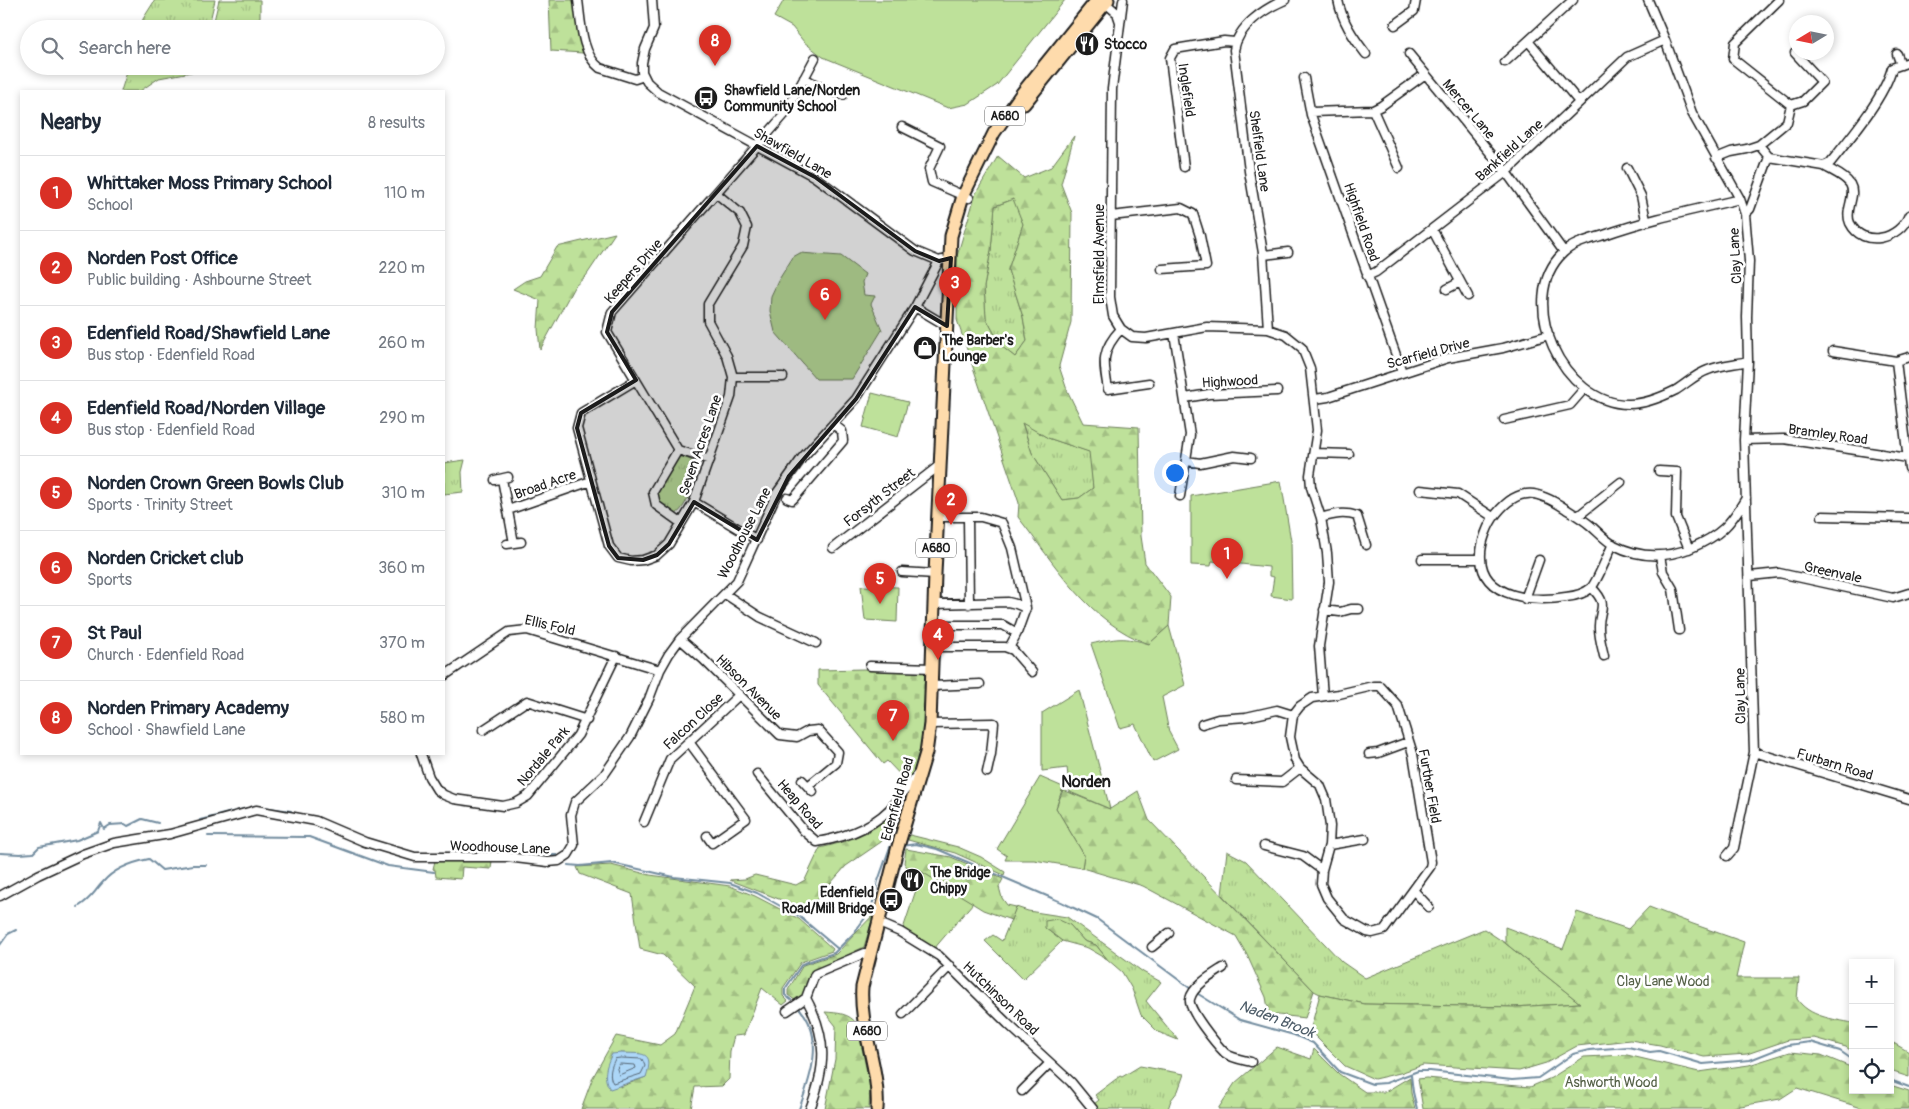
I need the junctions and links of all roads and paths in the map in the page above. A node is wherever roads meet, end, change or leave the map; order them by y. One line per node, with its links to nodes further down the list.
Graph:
1 (578, 0): 27 (street)
2 (652, 0): 27 (street)
3 (1123, 0): 11 (street, Elmsfield Avenue)
4 (1338, 0): 16 (street)
5 (1416, 0): 12 (street)
6 (1573, 0): 14 (street)
7 (1649, 0): 13 (street, Clay Lane)
8 (1779, 0): 30 (street)
9 (1103, 1): 11 (street); 44 (main road, Edenfield Road / A680)
10 (1282, 1): 15 (street)
11 (1120, 24): 47 (street, Elmsfield Avenue)
12 (1395, 25)
13 (1665, 40): 29 (street, Bankfield Lane); 37 (street, Clay Lane)
14 (1528, 41): 21 (street); 29 (street)
15 (1235, 42): 39 (street, Inglefield); 54 (street, Shelfield Lane)
16 (1366, 54)
17 (1409, 54): 24 (street, Mercer Lane)
18 (1897, 54): 23 (street)
19 (815, 58): 25 (street, Keepers Drive)
20 (1802, 60): 30 (street)
21 (1505, 62)
22 (1909, 62): 23 (street)
23 (1901, 65): 38 (street)
24 (1424, 75): 31 (street); 42 (street, Mercer Lane)
25 (804, 78): 28 (street); 35 (street, Keepers Drive)
26 (1304, 78): 32 (street, Highfield Road)
27 (646, 79): 35 (street, Shawfield Lane)
28 (843, 95)
29 (1579, 102): 42 (street, Bankfield Lane)
30 (1791, 105): 34 (street)
31 (1373, 110): 32 (street); 40 (street)
32 (1311, 112): 57 (street, Highfield Road)
33 (902, 127): 44 (street)
34 (1759, 145): 36 (street); 37 (street)
35 (758, 146): 43 (street, Keepers Drive); 55 (street, Shawfield Lane)
36 (1768, 157): 38 (street); 46 (street)
37 (1716, 158): 45 (street, Clay Lane)
38 (1824, 166): 48 (street)
39 (1184, 167)
40 (1399, 168)
41 (1627, 168): 49 (street)
42 (1506, 172): 50 (street, Bankfield Lane); 52 (street, Mercer Lane)
43 (717, 194): 72 (street, Seven Acres Lane); 74 (street, Keepers Drive)
44 (966, 197): 53 (main road, Edenfield Road / A680)
45 (1740, 199): 46 (street, Clay Lane); 49 (street)
46 (1745, 214): 69 (street, Clay Lane)
47 (1111, 216): 56 (street); 63 (street, Elmsfield Avenue)
48 (1909, 216)
49 (1646, 220): 52 (street)
50 (1432, 229): 57 (street, Bankfield Lane); 58 (street)
51 (1288, 252): 54 (street)
52 (1564, 252): 66 (street)
53 (951, 255): 55 (street); 62 (main road, Edenfield Road / A680)
54 (1264, 255): 64 (street, Shelfield Lane)
55 (938, 261): 61 (street, Woodhouse Lane)
56 (1162, 269)
57 (1367, 276): 71 (street, Highfield Road)
58 (1460, 282): 59 (street); 60 (street)
59 (1447, 289)
60 (1468, 296)
61 (915, 307): 62 (street); 81 (street, Woodhouse Lane)
62 (947, 326): 90 (main road, Edenfield Road / A680)
63 (1121, 329): 65 (street); 75 (street)
64 (1268, 329): 65 (street); 79 (street)
65 (1174, 333): 78 (street, Highwood)
66 (1549, 335): 71 (street, Scarfield Drive); 76 (street)
67 (1833, 351): 70 (street)
68 (1909, 357): 70 (street)
69 (1748, 361): 76 (street); 82 (street, Clay Lane)
70 (1896, 361): 87 (street)
71 (1402, 372): 79 (street, Scarfield Drive)
72 (733, 377): 73 (street); 88 (street, Seven Acres Lane)
73 (783, 377)
74 (636, 380): 83 (street, Keepers Drive); 94 (street, Seven Acres Lane)
75 (1148, 384)
76 (1584, 389): 80 (street)
77 (1277, 391): 78 (street, Highwood)
78 (1185, 398): 89 (street, Highwood)
79 (1315, 399): 84 (street)
80 (1504, 420)
81 (833, 424): 99 (street); 112 (street, Woodhouse Lane)
82 (1744, 440): 87 (street, Bramley Road); 98 (street, Clay Lane)
83 (678, 450): 88 (street); 110 (street)
84 (1315, 453): 85 (street); 107 (street)
85 (1349, 454)
86 (1250, 458): 89 (street)
87 (1908, 458): 91 (street)
88 (710, 460): 100 (street, Seven Acres Lane)
89 (1187, 461): 97 (street, Highwood)
90 (940, 465): 104 (main road, Edenfield Road / A680); 116 (street, Forsyth Street)
91 (1909, 468)
92 (1659, 471): 117 (street)
93 (502, 479): 101 (street, Broad Acre)
94 (591, 481): 101 (street, Broad Acre); 110 (street, Seven Acres Lane)
95 (1621, 482): 102 (street)
96 (1420, 490): 106 (street)
97 (1180, 496)
98 (1746, 497): 109 (street); 111 (street, Clay Lane)
99 (787, 498)
100 (694, 502): 110 (street, Seven Acres Lane); 112 (street)
101 (508, 510): 113 (street, Broad Acre)
102 (1578, 516): 106 (street); 114 (street)
103 (1822, 516): 108 (street)
104 (938, 517): 105 (street); 123 (main road, Edenfield Road / A680)
105 (968, 517): 130 (street); 131 (street)
106 (1493, 517): 120 (street)
107 (1321, 518): 115 (street); 133 (street)
108 (1909, 518)
109 (1733, 520): 111 (street); 117 (street)
110 (682, 523)
111 (1748, 531): 124 (street, Clay Lane)
112 (757, 540): 127 (street, Woodhouse Lane)
113 (514, 543)
114 (1613, 544): 118 (street); 125 (street)
115 (1366, 545)
116 (833, 548)
117 (1688, 549): 118 (street)
118 (1660, 556): 135 (street)
119 (1422, 559): 120 (street)
120 (1481, 559): 128 (street)
121 (1539, 560): 128 (street)
122 (902, 572): 123 (street)
123 (935, 574): 129 (main road, Edenfield Road / A680)
124 (1750, 576): 126 (street, Greenvale); 159 (street, Clay Lane)
125 (1592, 588): 128 (street); 142 (street)
126 (1909, 593)
127 (725, 594): 137 (street, Woodhouse Lane); 138 (street)
128 (1525, 599)
129 (934, 604): 130 (street); 134 (main road, Edenfield Road / A680)
130 (969, 604): 131 (street)
131 (1026, 608): 136 (street)
132 (1359, 609): 133 (street)
133 (1324, 610): 151 (street)
134 (933, 625): 136 (street); 139 (main road, Edenfield Road / A680)
135 (1679, 630)
136 (1017, 633): 140 (street)
137 (680, 639): 145 (street, Woodhouse Lane); 150 (street, Hibson Avenue)
138 (816, 643)
139 (932, 647): 140 (street); 144 (main road, Edenfield Road / A680)
140 (1007, 647): 146 (street)
141 (616, 656): 145 (street, Ellis Fold); 147 (street, Ellis Fold); 153 (street, Nordale Park)
142 (1604, 656)
143 (870, 666): 144 (street)
144 (932, 668): 149 (main road, Edenfield Road / A680)
145 (660, 670): 179 (street, Woodhouse Lane)
146 (1032, 672)
147 (445, 675)
148 (980, 684): 149 (street)
149 (932, 686): 154 (main road, Edenfield Road / A680)
150 (738, 696): 157 (street, Falcon Close); 166 (street, Hibson Avenue)
151 (1323, 696): 152 (street); 158 (street, Further Field)
152 (1293, 715): 155 (street); 162 (street)
153 (587, 720): 156 (street, Nordale Park); 161 (street, Nordale Park)
154 (930, 724): 163 (main road, Edenfield Road / A680); 164 (street)
155 (1202, 724)
156 (488, 730)
157 (689, 742): 169 (street); 170 (street, Falcon Close)
158 (1408, 742): 160 (street); 178 (street, Further Field)
159 (1754, 752): 168 (street, Furbarn Road); 176 (street, Clay Lane)
160 (1369, 754)
161 (420, 755)
162 (1300, 768): 167 (street); 174 (street)
163 (921, 771): 165 (street, Heap Road); 181 (main road, Edenfield Road / A680)
164 (987, 772)
165 (757, 774)
166 (802, 780)
167 (1236, 780)
168 (1909, 799)
169 (746, 819): 171 (street); 172 (street)
170 (643, 822)
171 (752, 828)
172 (707, 836)
173 (1365, 839): 174 (street)
174 (1329, 845): 177 (street)
175 (1264, 846): 177 (street)
176 (1727, 856)
177 (1322, 870): 178 (street, Further Field)
178 (1414, 890): 180 (street)
179 (0, 896)
180 (1429, 907)
181 (879, 923): 184 (main road, Edenfield Road / A680); 185 (street, Hutchinson Road)
182 (1169, 933): 183 (street)
183 (1152, 947)
184 (871, 955): 187 (street); 194 (main road, Edenfield Road / A680)
185 (950, 966): 189 (street); 190 (street, Hutchinson Road)
186 (1223, 968): 191 (street)
187 (806, 998): 188 (street); 193 (street)
188 (787, 1011)
189 (903, 1014)
190 (1050, 1062): 192 (street); 195 (street, Hutchinson Road)
191 (1250, 1062)
192 (1022, 1091)
193 (810, 1109)
194 (877, 1109)
195 (1093, 1109)

